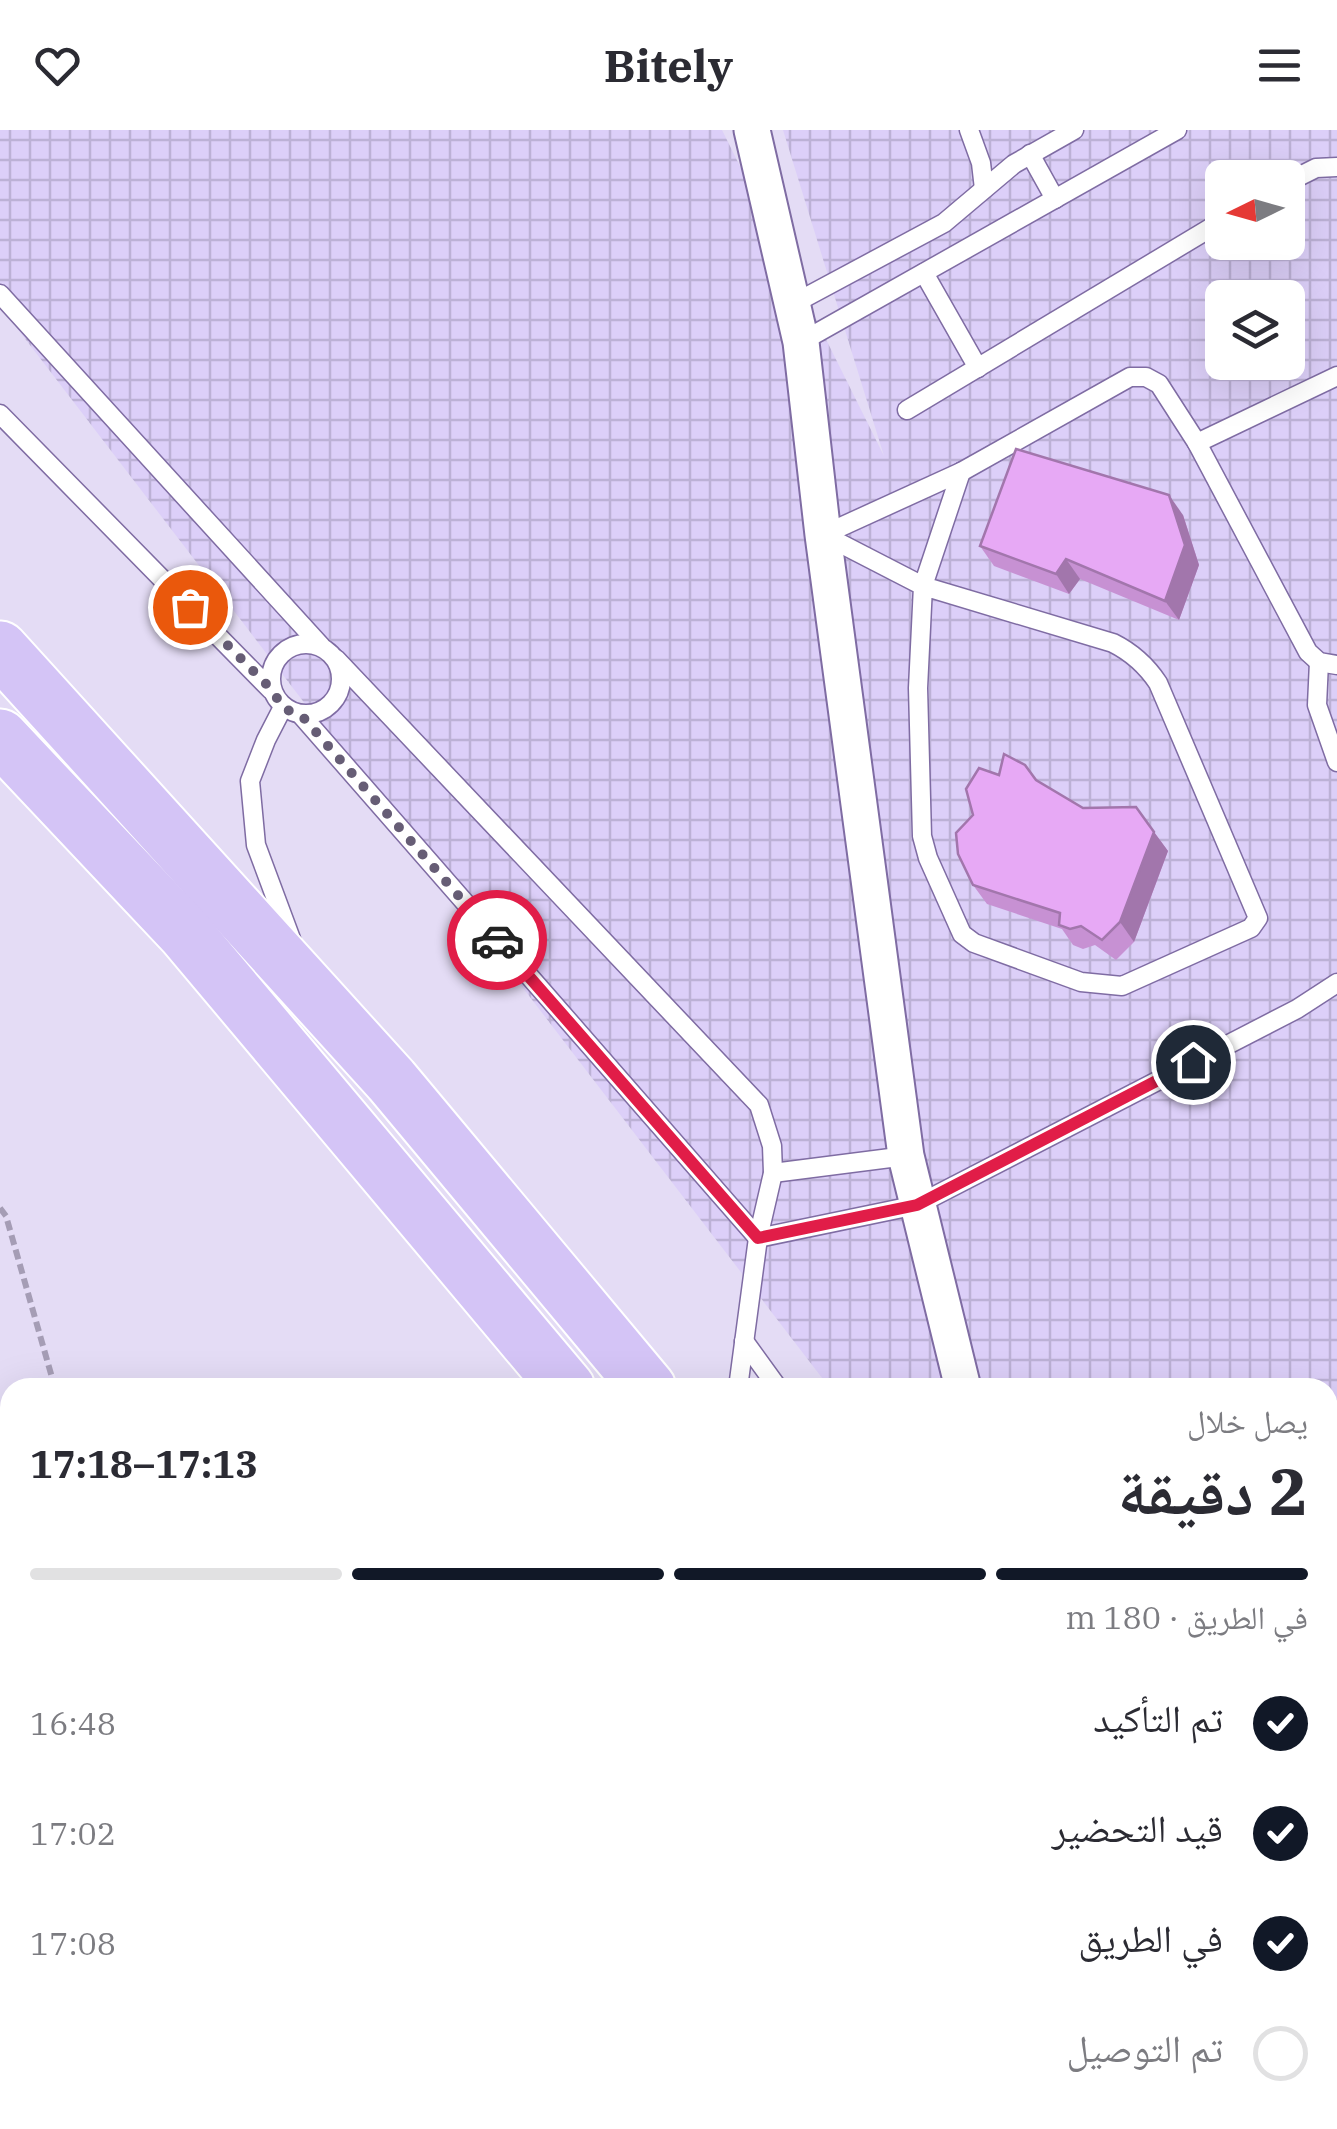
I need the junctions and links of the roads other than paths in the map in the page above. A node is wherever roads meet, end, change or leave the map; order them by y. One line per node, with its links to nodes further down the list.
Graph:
1 (752, 130): 13 (street)
2 (969, 130): 8 (lane)
3 (1074, 130): 5 (lane)
4 (1176, 130): 9 (lane)
5 (1030, 154): 8 (lane); 9 (lane)
6 (1337, 167): 7 (lane)
7 (1305, 174)
8 (984, 189): 13 (lane)
9 (1055, 199): 11 (lane)
10 (1205, 231): 15 (lane)
11 (924, 273): 14 (lane); 15 (lane)
12 (0, 294): 23 (lane)
13 (792, 304): 14 (street)
14 (802, 342): 21 (street)
15 (978, 368): 17 (lane)
16 (1337, 376): 19 (lane)
17 (906, 410)
18 (0, 414): 27 (lane)
19 (1197, 443): 20 (lane); 26 (lane)
20 (960, 472): 21 (lane); 22 (lane)
21 (823, 535): 22 (lane); 34 (street)
22 (922, 586): 22 (lane)
23 (320, 646): 25 (lane); 27 (lane)
24 (0, 648): 33 (highway)
25 (336, 659): 29 (lane); 35 (lane)
26 (1332, 664): 31 (lane)
27 (272, 690): 28 (lane)
28 (283, 708): 29 (lane); 33 (lane)
29 (302, 716): 37 (lane)
30 (0, 737): 39 (highway)
31 (1337, 762)
32 (1337, 982): 36 (lane)
33 (314, 995): 40 (highway)
34 (906, 1156): 35 (lane); 36 (street)
35 (772, 1173): 37 (lane)
36 (917, 1205): 37 (lane); 43 (street)
37 (758, 1238): 38 (lane)
38 (744, 1341): 41 (lane); 42 (lane)
39 (559, 1378)
40 (640, 1378)
41 (739, 1378)
42 (771, 1378)
43 (960, 1378)

